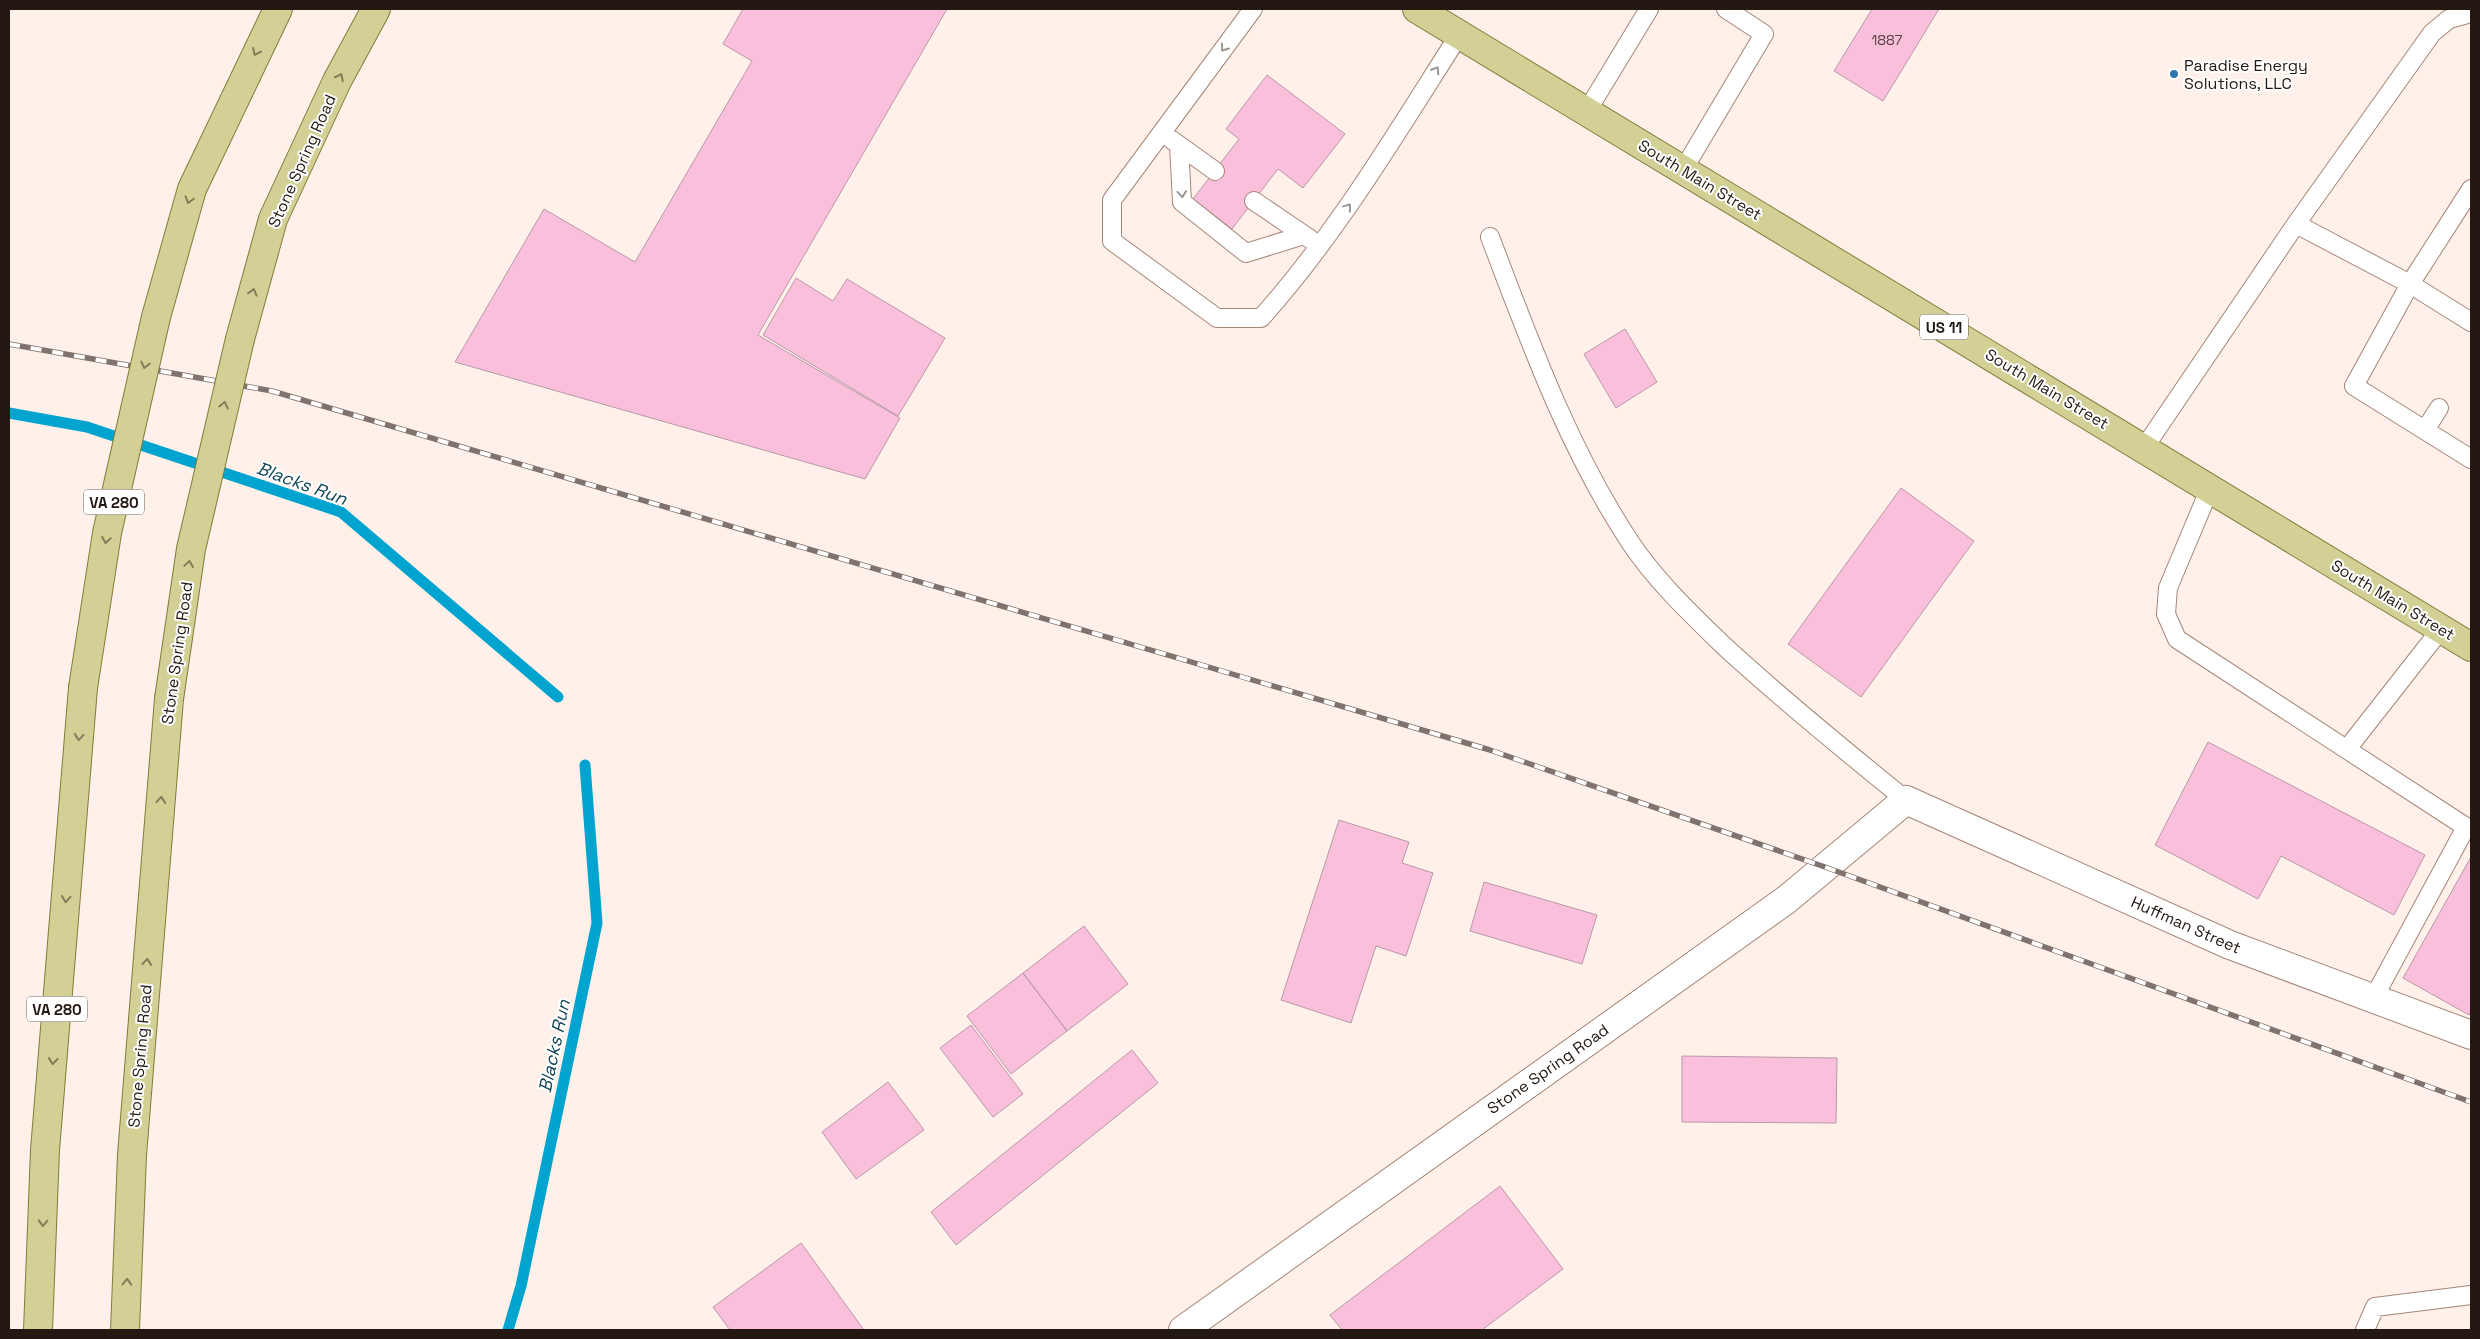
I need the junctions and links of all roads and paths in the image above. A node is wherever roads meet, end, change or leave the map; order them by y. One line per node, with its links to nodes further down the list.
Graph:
1 (278, 9): 35 (main road, VA 280, one-way to 35, bridge)
2 (376, 9): 36 (main road, Stone Spring Road, one-way to 2, bridge)
3 (1253, 9): 10 (lane, one-way to 10)
4 (1416, 9): 8 (main road, South Main Street / US 11)
5 (1649, 9): 9 (lane)
6 (1726, 9): 12 (lane)
7 (2471, 14): 16 (lane)
8 (1459, 35): 9 (main road, South Main Street / US 11); 19 (lane, one-way to 8)
9 (1586, 111): 12 (main road, South Main Street / US 11)
10 (1161, 133): 11 (lane); 19 (lane)
11 (1179, 145): 13 (lane); 17 (lane, one-way to 17)
12 (1683, 170): 24 (main road, South Main Street / US 11)
13 (1215, 171)
14 (2471, 189): 20 (lane)
15 (1254, 202): 17 (lane)
16 (2296, 224): 20 (lane); 24 (lane)
17 (1304, 235): 19 (lane)
18 (1490, 237): 30 (lane)
19 (1319, 246)
20 (2410, 284): 21 (lane); 23 (lane)
21 (2471, 322)
22 (2439, 408): 23 (lane)
23 (2425, 430): 25 (lane)
24 (2144, 448): 26 (main road, South Main Street / US 11)
25 (2471, 457)
26 (2210, 488): 27 (main road, South Main Street / US 11); 29 (lane)
27 (2441, 629): 28 (main road, South Main Street / US 11); 29 (lane)
28 (2471, 647)
29 (2347, 749): 31 (lane)
30 (1906, 800): 32 (street, Huffman Street); 37 (street, Stone Spring Road)
31 (2469, 823): 32 (lane)
32 (2373, 999): 33 (street, Huffman Street)
33 (2471, 1035)
34 (2471, 1295): 38 (lane)
35 (38, 1330)
36 (125, 1330)
37 (1183, 1330)
38 (2365, 1330)

